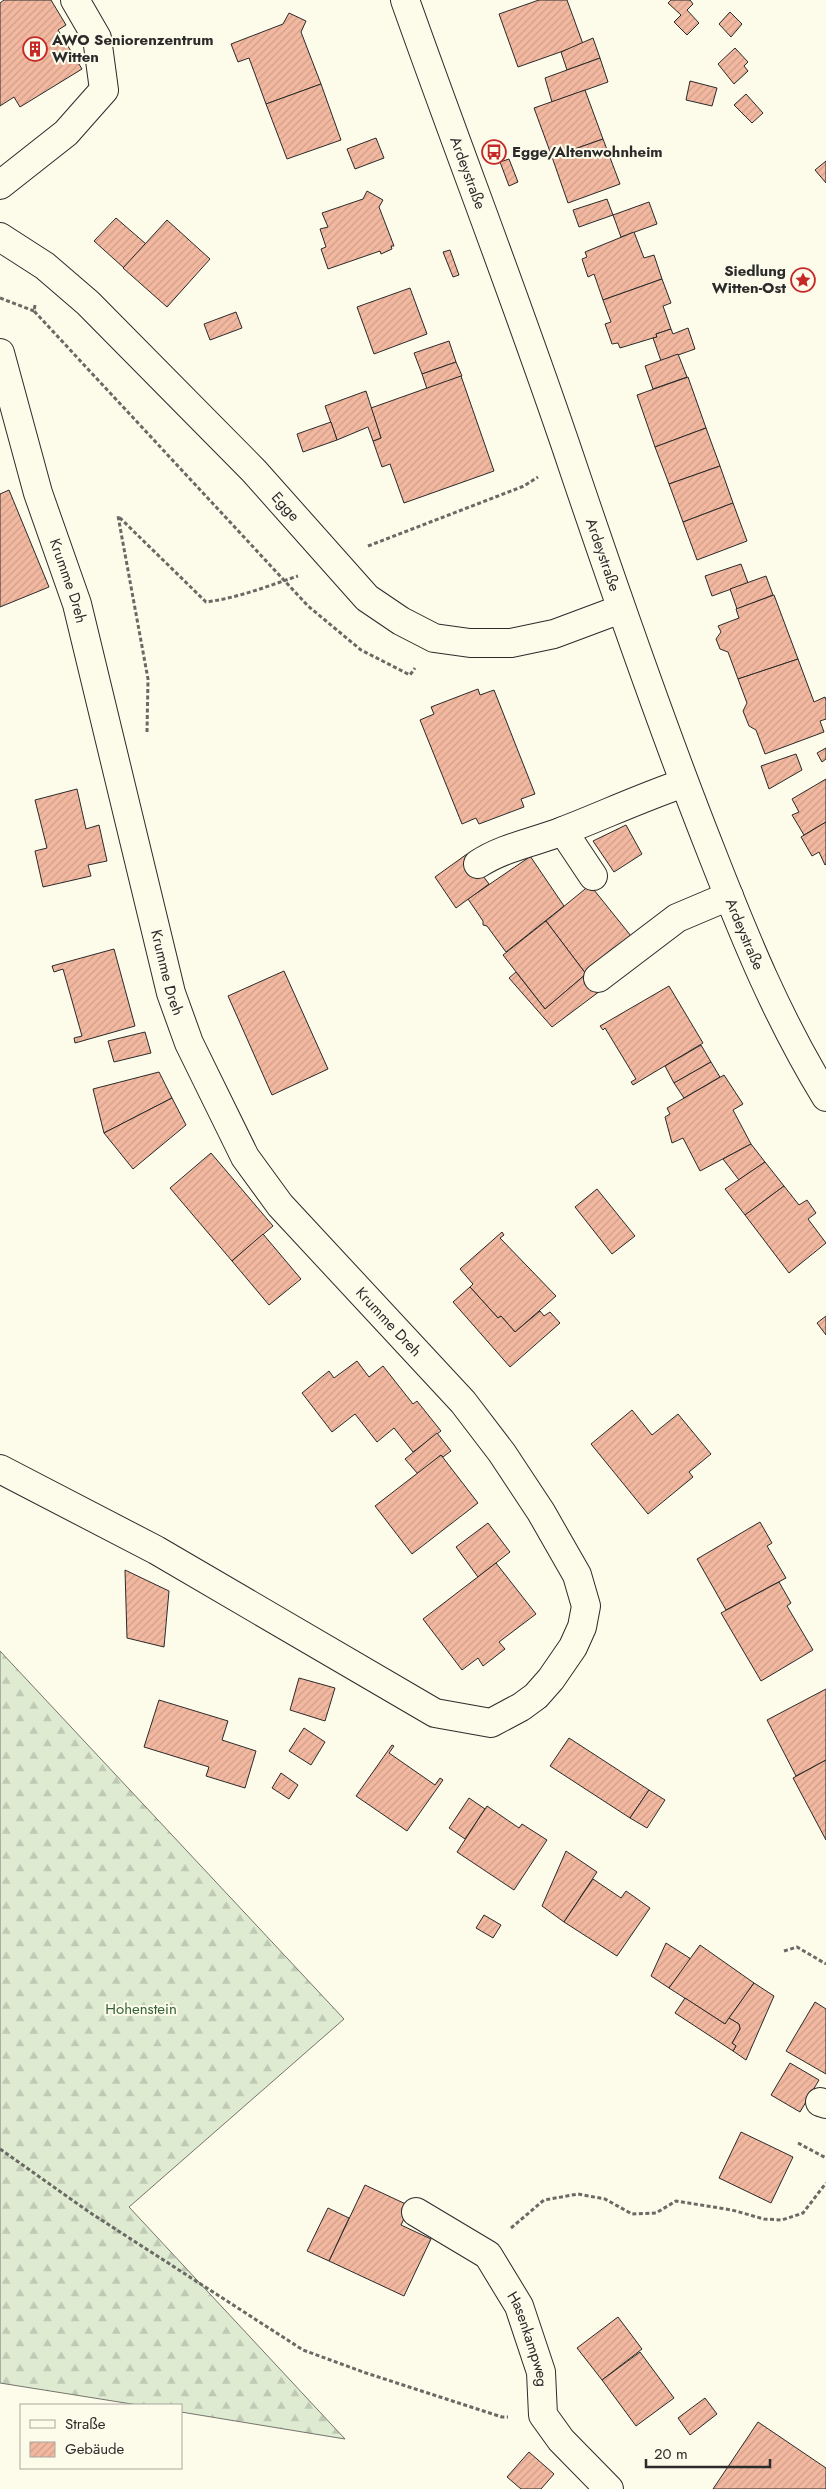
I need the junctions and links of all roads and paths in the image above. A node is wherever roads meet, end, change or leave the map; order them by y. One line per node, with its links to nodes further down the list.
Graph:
1 (75, 0): 3 (street)
2 (405, 0): 9 (street, Ardeystraße)
3 (0, 185)
4 (0, 237): 5 (street, Egge)
5 (45, 266): 7 (path); 10 (street, Egge)
6 (0, 298): 7 (path)
7 (34, 311): 11 (path)
8 (0, 353): 14 (street, Krumme Dreh)
9 (570, 458): 10 (path); 12 (street, Ardeystraße)
10 (336, 564): 11 (path); 13 (street, Egge)
11 (285, 580): 13 (path); 14 (path)
12 (621, 609): 13 (street, Egge); 15 (street, Ardeystraße)
13 (434, 638)
14 (118, 770): 22 (street, Krumme Dreh)
15 (684, 783): 16 (street); 19 (street, Ardeystraße)
16 (563, 831): 17 (street); 18 (street)
17 (478, 864)
18 (593, 876)
19 (729, 896): 20 (street); 21 (street, Ardeystraße)
20 (598, 978)
21 (826, 1097)
22 (0, 1469)
23 (784, 1951): 24 (path)
24 (826, 1964)
25 (798, 2143): 27 (path)
26 (0, 2149): 31 (path)
27 (826, 2158)
28 (826, 2183): 30 (path)
29 (416, 2212): 30 (street, Hasenkampweg)
30 (488, 2255): 31 (street, Hasenkampweg)
31 (543, 2415): 32 (street)
32 (609, 2489)

